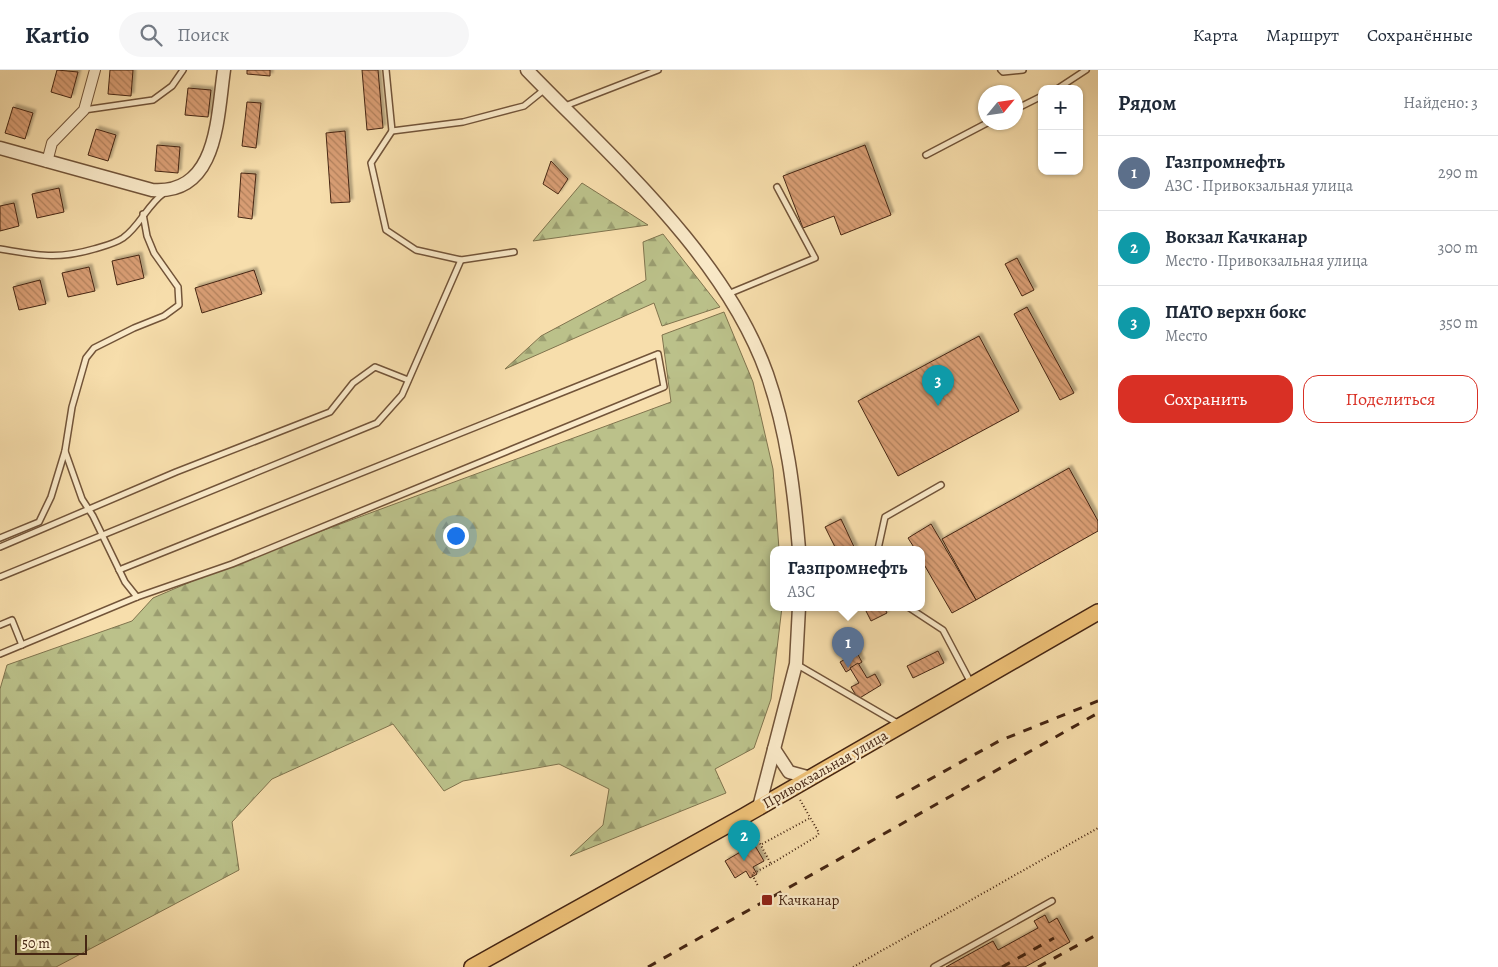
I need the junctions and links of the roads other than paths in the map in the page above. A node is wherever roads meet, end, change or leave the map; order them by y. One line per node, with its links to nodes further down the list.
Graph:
1 (95, 70): 15 (street)
2 (182, 70): 15 (lane)
3 (224, 70): 22 (street)
4 (386, 70): 17 (lane)
5 (527, 70): 11 (street)
6 (658, 70): 14 (lane)
7 (1001, 70): 8 (lane)
8 (1023, 70)
9 (1086, 70): 10 (lane)
10 (1063, 85)
11 (545, 88): 14 (street); 17 (lane)
12 (1038, 98): 13 (lane)
13 (1023, 106)
14 (563, 107): 27 (street)
15 (84, 110): 20 (street)
16 (978, 128): 19 (lane)
17 (392, 131): 26 (lane)
18 (0, 148): 20 (street)
19 (926, 155)
20 (47, 162): 22 (street)
21 (777, 187): 27 (lane)
22 (167, 191): 23 (lane)
23 (142, 214): 24 (lane); 29 (lane)
24 (0, 249)
25 (514, 252): 26 (lane)
26 (461, 260): 28 (lane)
27 (728, 294): 35 (street)
28 (408, 380): 31 (lane); 32 (lane)
29 (65, 451): 31 (lane); 33 (lane)
30 (941, 485): 36 (lane)
31 (89, 510): 32 (lane); 34 (lane)
32 (102, 534): 37 (lane); 38 (lane)
33 (0, 538)
34 (0, 546)
35 (799, 546)
36 (879, 546)
37 (119, 570): 39 (lane); 39 (lane)
38 (0, 576)
39 (137, 597): 44 (lane)
40 (799, 611): 46 (street)
41 (914, 611): 47 (lane)
42 (1098, 612): 47 (main road, Привокзальная улица)
43 (0, 625): 44 (lane)
44 (22, 645): 45 (lane)
45 (0, 654)
46 (796, 664): 48 (lane); 49 (street)
47 (972, 686): 48 (main road, Привокзальная улица)
48 (903, 726): 50 (main road, Привокзальная улица)
49 (774, 749): 50 (street); 51 (street)
50 (811, 778): 51 (main road, Привокзальная улица)
51 (759, 807): 53 (main road, Привокзальная улица)
52 (1052, 902): 54 (lane)
53 (472, 967)
54 (934, 967)

